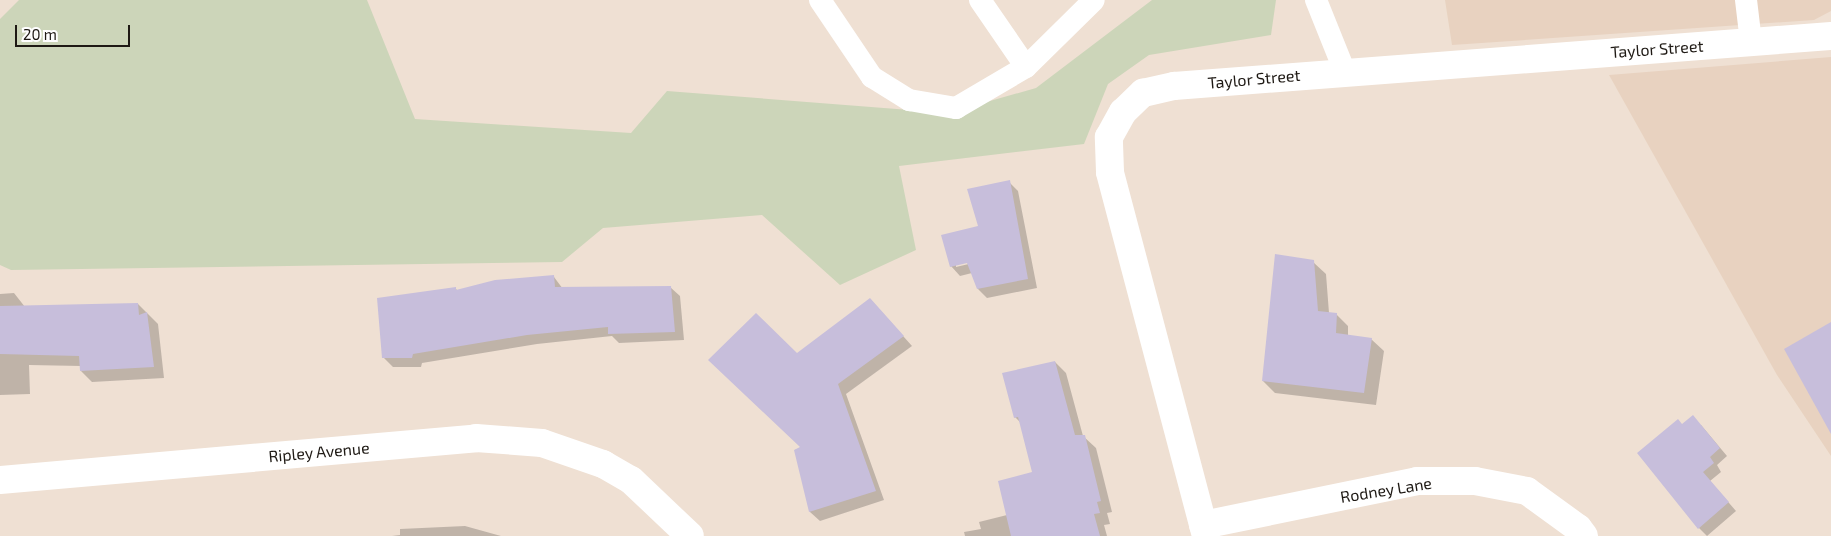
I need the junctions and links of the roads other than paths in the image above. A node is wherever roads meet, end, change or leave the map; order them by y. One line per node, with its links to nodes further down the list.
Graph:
1 (820, 0): 8 (lane)
2 (980, 0): 8 (lane)
3 (1094, 0): 8 (lane)
4 (1316, 0): 9 (lane)
5 (1746, 0): 7 (lane)
6 (1831, 36): 7 (street, Taylor Street)
7 (1751, 42): 9 (street, Taylor Street)
8 (1026, 66)
9 (1345, 72): 11 (street, Taylor Street)
10 (0, 480): 12 (street, Ripley Avenue)
11 (1204, 531): 13 (street, Rodney Lane)
12 (690, 536)
13 (1584, 536)

